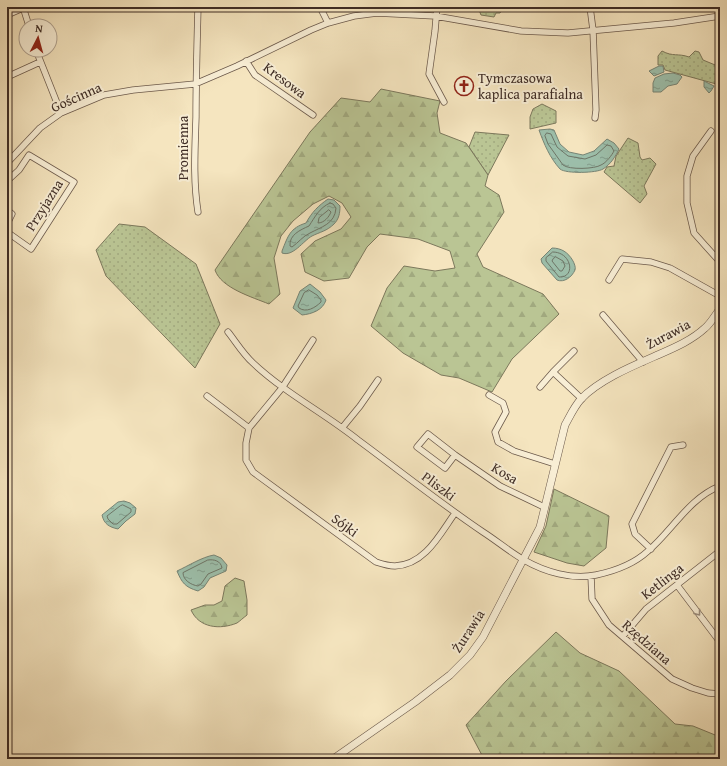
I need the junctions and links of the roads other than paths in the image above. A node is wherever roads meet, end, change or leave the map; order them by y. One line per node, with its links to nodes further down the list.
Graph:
1 (23, 7): 6 (street); 9 (street)
2 (198, 7): 16 (street, Promienna)
3 (320, 7): 10 (street)
4 (437, 7): 7 (street)
5 (590, 7): 11 (street)
6 (7, 15)
7 (435, 16): 10 (street, Kresowa); 11 (street, Kresowa); 17 (street)
8 (720, 16): 11 (street, Kresowa)
9 (26, 18)
10 (328, 23): 13 (street, Kresowa)
11 (593, 30): 20 (street)
12 (39, 58): 14 (street)
13 (246, 61): 16 (street, Kresowa); 19 (street, Kresowa)
14 (40, 62): 15 (street); 18 (street)
15 (7, 77)
16 (195, 84): 18 (street, Gościnna); 25 (street, Promienna)
17 (444, 102)
18 (61, 113): 22 (street, Gościnna)
19 (313, 115)
20 (594, 118)
21 (711, 131): 28 (street)
22 (7, 163)
23 (7, 181): 27 (street, Przyjazna)
24 (7, 210): 26 (street, Przyjazna)
25 (198, 212)
26 (7, 224)
27 (7, 232)
28 (720, 262)
29 (609, 280): 30 (street)
30 (720, 296)
31 (720, 309): 36 (street, Żurawia)
32 (603, 315): 36 (street, Żurawia)
33 (228, 332): 40 (street, Pliszki)
34 (313, 340): 40 (street)
35 (574, 351): 37 (street)
36 (643, 362): 43 (street, Żurawia)
37 (553, 372): 39 (street); 43 (street)
38 (378, 380): 45 (street)
39 (540, 387)
40 (282, 388): 44 (street); 45 (street, Pliszki)
41 (489, 395): 48 (street)
42 (207, 396): 44 (street)
43 (582, 399): 48 (street, Żurawia)
44 (249, 428): 51 (street, Sójki)
45 (342, 428): 51 (street, Pliszki)
46 (682, 445): 52 (street)
47 (455, 455): 47 (street, Kosa); 50 (street, Kosa)
48 (555, 464): 50 (street, Żurawia)
49 (720, 486): 52 (street, Pliszki)
50 (544, 507): 54 (street, Żurawia)
51 (455, 513): 54 (street, Pliszki)
52 (651, 549): 55 (street, Pliszki)
53 (720, 551): 56 (street, Ketlinga)
54 (524, 560): 55 (street, Pliszki); 60 (street, Żurawia)
55 (591, 576): 57 (street, Rzędziana)
56 (678, 585): 57 (street, Ketlinga); 58 (street, one-way to 58)
57 (623, 636): 59 (street, Rzędziana)
58 (720, 642)
59 (720, 694)
60 (333, 759)

